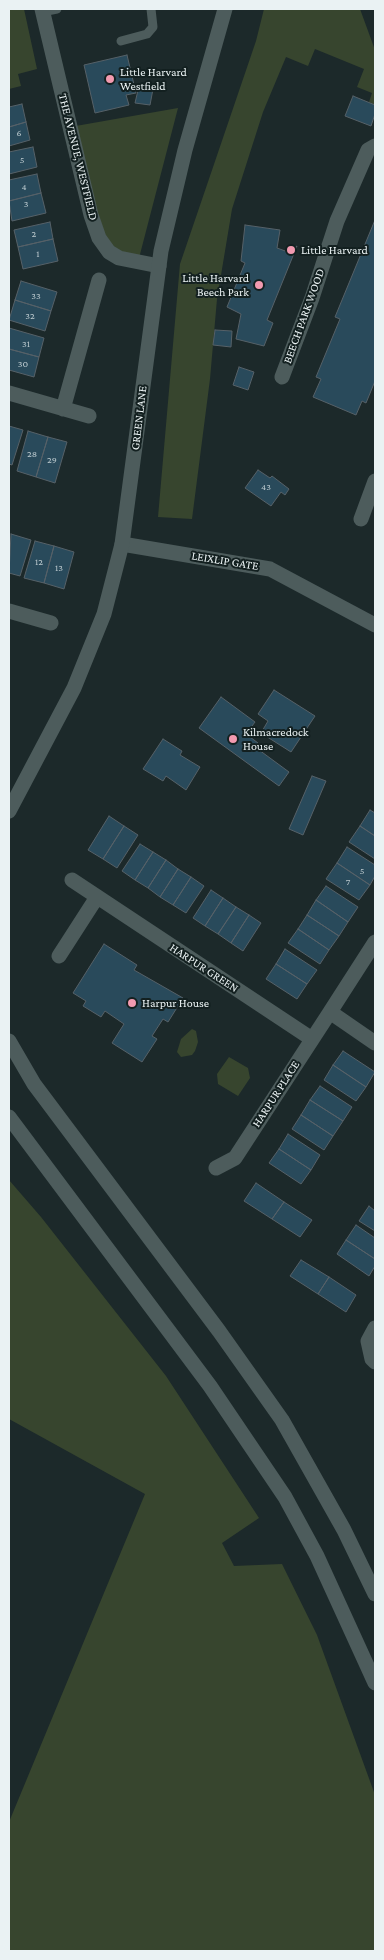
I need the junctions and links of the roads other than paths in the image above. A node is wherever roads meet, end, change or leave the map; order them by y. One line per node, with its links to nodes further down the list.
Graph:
1 (151, 9): 4 (lane)
2 (225, 9): 6 (street, GREEN LANE)
3 (47, 10): 6 (street, THE AVENUE, WESTFIELD)
4 (121, 41)
5 (375, 146): 8 (street, BEECH PARK WOOD)
6 (159, 266): 14 (street, GREEN LANE)
7 (99, 280): 10 (street)
8 (282, 377)
9 (9, 393): 10 (street)
10 (63, 408): 11 (street)
11 (89, 416)
12 (375, 481): 13 (street)
13 (361, 519)
14 (122, 544): 17 (street, LEIXLIP GATE); 18 (street, GREEN LANE)
15 (9, 611): 16 (street)
16 (51, 623)
17 (375, 625)
18 (9, 811)
19 (72, 880): 20 (street, HARPUR GREEN)
20 (97, 897): 22 (street); 24 (street, HARPUR GREEN)
21 (375, 942): 23 (street, HARPUR PLACE)
22 (59, 956)
23 (330, 1012): 24 (street, HARPUR PLACE); 26 (street)
24 (312, 1039): 28 (street, HARPUR PLACE)
25 (9, 1041): 31 (street)
26 (375, 1043)
27 (9, 1117): 32 (street)
28 (216, 1168)
29 (375, 1328): 30 (street)
30 (375, 1362)
31 (375, 1594)
32 (375, 1683)

